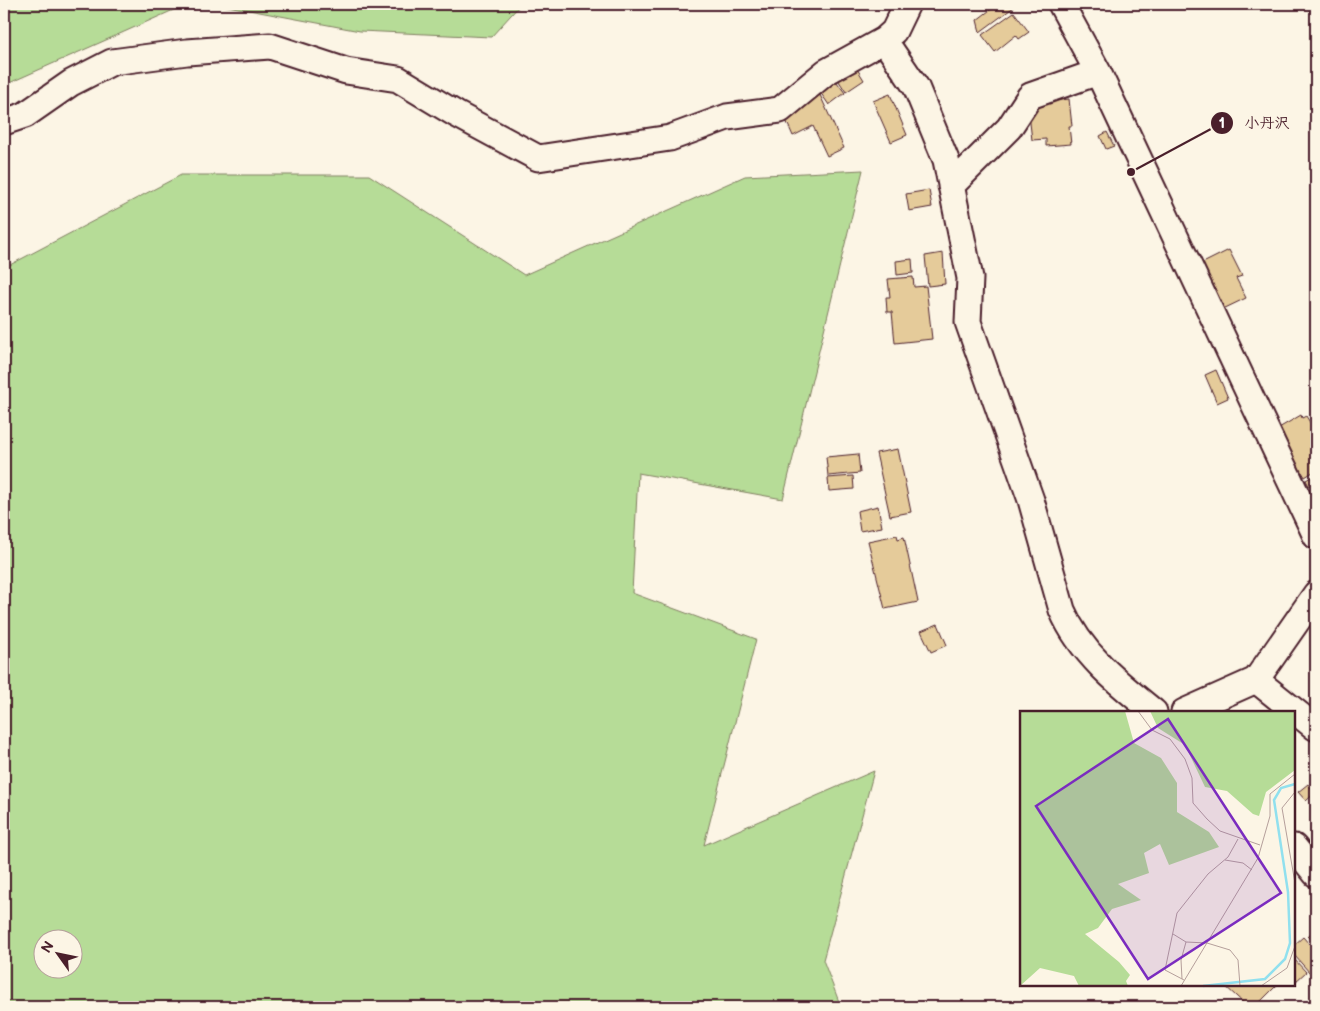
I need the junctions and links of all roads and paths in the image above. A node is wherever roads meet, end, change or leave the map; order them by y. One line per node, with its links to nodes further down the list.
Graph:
1 (907, 4): 3 (street)
2 (1061, 4): 4 (street)
3 (884, 40): 5 (street); 6 (street)
4 (1098, 72): 6 (street); 7 (street)
5 (4, 122)
6 (951, 186): 10 (street)
7 (1316, 536)
8 (1316, 594): 9 (street)
9 (1256, 680): 11 (street); 12 (street)
10 (1153, 711)
11 (1186, 711)
12 (1295, 711)
13 (1295, 711): 14 (street)
14 (1316, 728)
15 (1295, 848): 16 (street)
16 (1316, 874)

